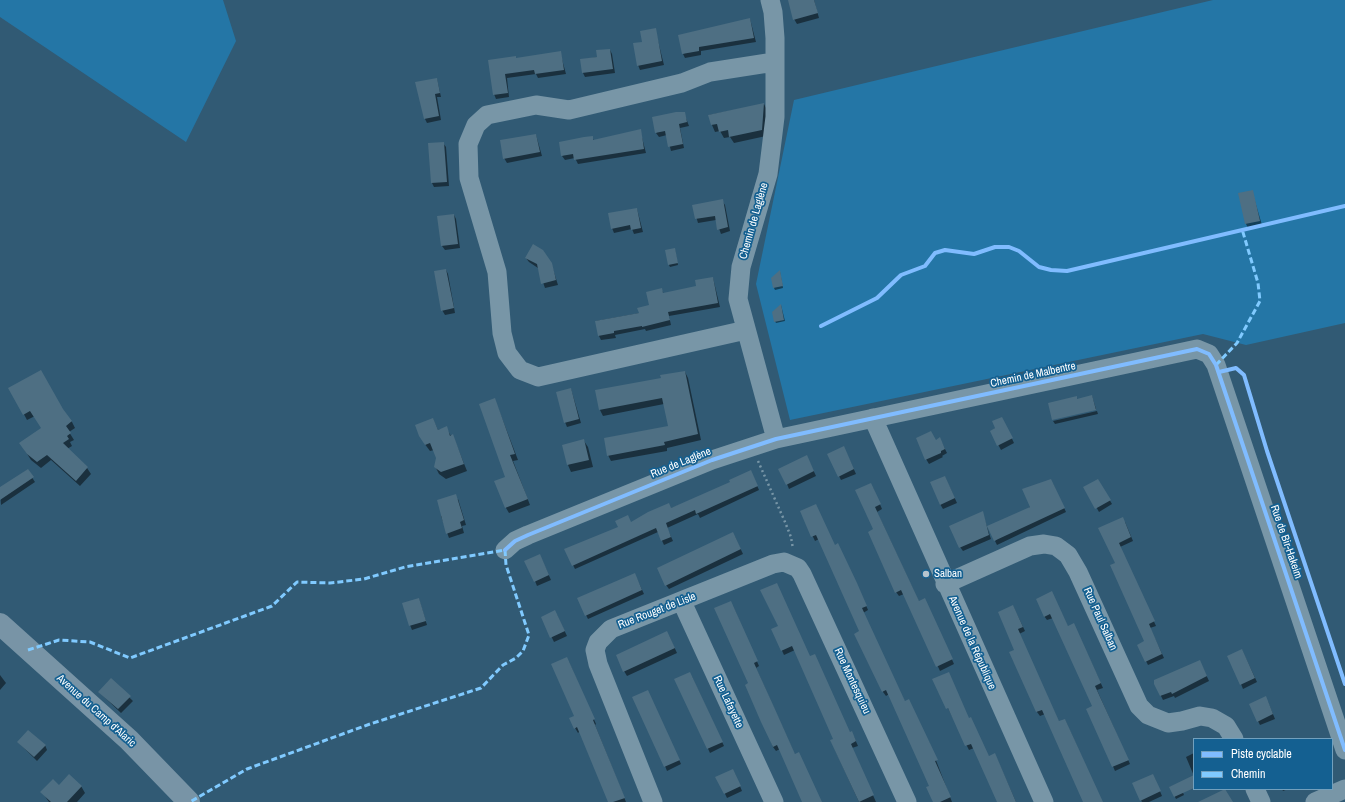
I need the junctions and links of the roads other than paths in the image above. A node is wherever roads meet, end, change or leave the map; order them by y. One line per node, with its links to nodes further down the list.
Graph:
1 (770, 0): 2 (street, Chemin de Laglène)
2 (774, 62): 3 (street, Chemin de Laglène); 3 (street)
3 (746, 330): 6 (street, Chemin de Laglène)
4 (1197, 349): 5 (street, Chemin de Malbentre); 13 (street, Rue de Bir-Hakeim)
5 (873, 418): 6 (street, Rue de Laglène); 9 (street, Avenue de la République)
6 (776, 439): 7 (street, Rue de Laglène)
7 (505, 550)
8 (792, 564): 10 (street, Rue Rouget de Lisle); 19 (street, Rue Montesquieu)
9 (945, 584): 12 (street, Rue Paul Salban); 20 (street, Avenue de la République)
10 (682, 602): 16 (street, Rue Lafayette); 18 (street, Rue Rouget de Lisle)
11 (0, 624): 17 (main road, Avenue du Camp d'Alaric)
12 (1233, 738)
13 (1345, 750)
14 (1345, 789): 22 (street)
15 (1255, 790): 21 (street)
16 (768, 800)
17 (189, 802)
18 (653, 802)
19 (907, 802)
20 (1044, 802)
21 (1261, 802)
22 (1315, 802)

